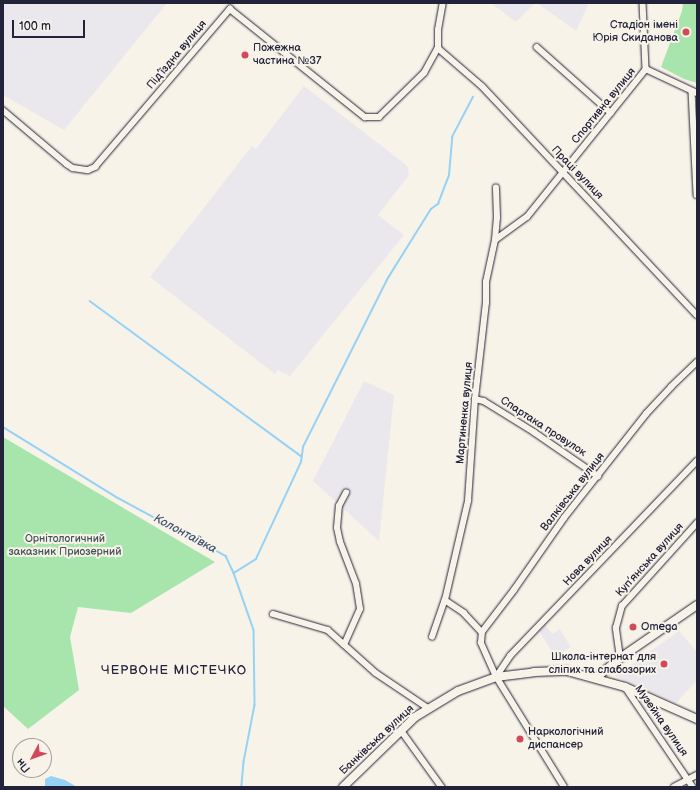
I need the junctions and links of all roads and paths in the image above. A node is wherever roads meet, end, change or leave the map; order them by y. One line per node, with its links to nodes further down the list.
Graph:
1 (443, 3): 4 (street)
2 (643, 3): 5 (street)
3 (537, 46): 8 (street)
4 (438, 48): 7 (street, Під’їздна вулиця); 9 (street, Праці вулиця)
5 (646, 70): 6 (street); 8 (street, Спортивна вулиця)
6 (695, 92): 11 (street)
7 (3, 110)
8 (611, 113): 9 (street, Спортивна вулиця)
9 (563, 174): 12 (street, Спортивна вулиця); 13 (street, Праці вулиця)
10 (496, 188): 12 (street, Мартиненка вулиця)
11 (697, 195)
12 (495, 240): 15 (street, Мартиненка вулиця)
13 (697, 315)
14 (697, 362): 17 (street, Валківська вулиця)
15 (475, 399): 17 (street, Спартака провулок); 20 (street, Мартиненка вулиця)
16 (697, 461): 27 (street, Нова вулиця)
17 (598, 476): 23 (street, Валківська вулиця)
18 (346, 493): 25 (street)
19 (697, 523): 26 (street, Куп’янська вулиця)
20 (445, 600): 23 (street); 24 (street, Мартиненка вулиця)
21 (697, 605): 26 (main road)
22 (272, 614): 25 (street)
23 (482, 632): 27 (street)
24 (432, 637)
25 (344, 645): 30 (street)
26 (620, 658): 28 (main road)
27 (496, 677): 28 (main road, Банківська вулиця); 30 (main road, Банківська вулиця); 37 (street)
28 (596, 678): 29 (main road, Банківська вулиця)
29 (625, 687): 31 (main road, Банківська вулиця); 34 (street, Музейна вулиця)
30 (428, 708): 32 (main road, Банківська вулиця)
31 (697, 719)
32 (401, 730): 35 (main road, Банківська вулиця); 36 (street)
33 (697, 775): 34 (street)
34 (688, 779): 38 (street); 39 (street, Музейна вулиця)
35 (343, 787)
36 (442, 787)
37 (564, 787)
38 (674, 787)
39 (693, 787)

